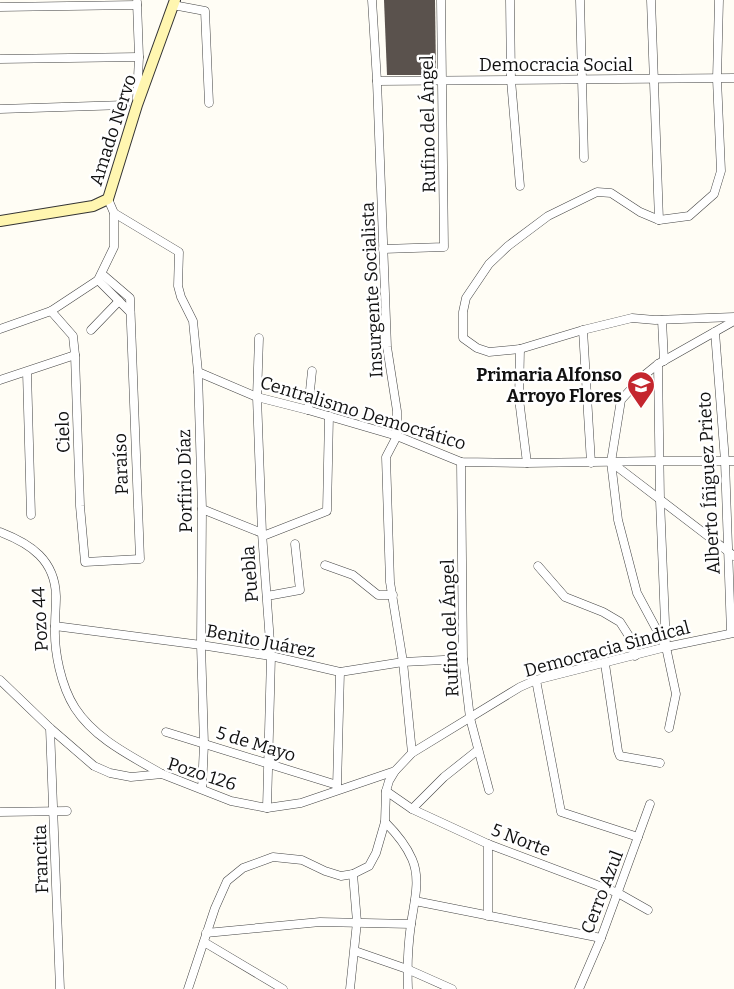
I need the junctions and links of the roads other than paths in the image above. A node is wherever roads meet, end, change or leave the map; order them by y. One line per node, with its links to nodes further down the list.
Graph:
1 (372, 0): 18 (street, Insurgente Socialista)
2 (441, 0): 15 (street, Rufino del Ángel)
3 (510, 0): 16 (street)
4 (580, 0): 17 (street)
5 (651, 0): 14 (street)
6 (719, 0): 12 (street)
7 (137, 2): 9 (street); 10 (street)
8 (174, 2): 19 (street); 21 (main road, Amado Nervo)
9 (0, 7)
10 (139, 57): 11 (street); 21 (street)
11 (0, 59)
12 (717, 78): 13 (street, Democracia Social); 14 (street, Democracia Social); 27 (street)
13 (734, 78)
14 (654, 79): 17 (street, Democracia Social); 27 (street)
15 (442, 80): 16 (street, Democracia Social); 18 (street, Democracia Social); 29 (street, Rufino del Ángel)
16 (511, 80): 17 (street, Democracia Social); 24 (street)
17 (582, 80): 23 (street)
18 (377, 81): 29 (street, Insurgente Socialista)
19 (209, 103)
20 (125, 104): 22 (street)
21 (137, 105): 25 (main road, Amado Nervo)
22 (0, 109)
23 (584, 158)
24 (520, 186)
25 (108, 199): 26 (street, Amado Nervo); 28 (main road)
26 (114, 213): 30 (street, Amado Nervo); 46 (street, Porfirio Díaz)
27 (659, 220): 41 (street)
28 (0, 221)
29 (383, 249): 51 (street, Insurgente Socialista)
30 (100, 277): 31 (street); 32 (street); 33 (street, Paraíso)
31 (119, 301): 33 (street); 37 (street)
32 (51, 311): 36 (street); 42 (street, Cielo)
33 (130, 312): 66 (street, Paraíso)
34 (734, 319): 35 (street); 39 (street)
35 (662, 320): 38 (street); 43 (street)
36 (0, 330)
37 (91, 330)
38 (583, 330): 41 (street); 56 (street)
39 (715, 332): 43 (street); 53 (street, Alberto Íñiguez Prieto)
40 (259, 338): 48 (street, Puebla)
41 (520, 349): 58 (street)
42 (75, 355): 45 (street); 66 (street, Cielo)
43 (661, 362): 52 (street); 57 (street)
44 (312, 371): 49 (street)
45 (27, 372): 47 (street); 61 (street)
46 (198, 372): 48 (street, Centralismo Democrático); 60 (street, Porfirio Díaz)
47 (0, 380)
48 (257, 397): 49 (street, Centralismo Democrático); 63 (street, Puebla)
49 (308, 410): 50 (street, Centralismo Democrático)
50 (329, 416): 51 (street, Centralismo Democrático); 63 (street)
51 (397, 436): 55 (street, Centralismo Democrático); 70 (street, Insurgente Socialista)
52 (660, 460): 53 (street, Centralismo Democrático); 57 (street, Centralismo Democrático); 59 (street)
53 (725, 461): 54 (street, Centralismo Democrático); 65 (street, Alberto Íñiguez Prieto)
54 (734, 461)
55 (461, 462): 58 (street, Centralismo Democrático); 77 (street, Rufino del Ángel)
56 (591, 462): 57 (street, Centralismo Democrático); 58 (street, Centralismo Democrático)
57 (611, 462): 59 (street); 74 (street)
58 (527, 463)
59 (660, 500): 65 (street); 74 (street)
60 (202, 509): 63 (street); 73 (street, Porfirio Díaz)
61 (31, 515)
62 (0, 532): 71 (street, Pozo 44)
63 (262, 534): 69 (street, Puebla)
64 (295, 544): 69 (street)
65 (731, 553): 72 (street, Alberto Íñiguez Prieto)
66 (85, 562)
67 (326, 565): 70 (street)
68 (538, 566): 76 (street)
69 (267, 596): 75 (street, Puebla)
70 (393, 596): 78 (street, Insurgente Socialista)
71 (54, 626): 73 (street, Benito Juárez); 93 (street, Pozo 44)
72 (732, 633): 74 (street, Democracia Sindical)
73 (201, 645): 75 (street, Benito Juárez); 87 (street, Porfirio Díaz)
74 (666, 647): 76 (street, Democracia Sindical); 85 (street)
75 (271, 656): 80 (street, Benito Juárez); 91 (street, Puebla)
76 (636, 656): 79 (street, Democracia Sindical)
77 (463, 660): 78 (street, Benito Juárez); 83 (street, Rufino del Ángel)
78 (403, 662): 80 (street, Benito Juárez); 89 (street, Insurgente Socialista)
79 (605, 664): 82 (street, Democracia Sindical); 90 (street)
80 (340, 672): 94 (street)
81 (0, 680): 84 (street, Pozo 126)
82 (536, 680): 83 (street, Democracia Sindical); 105 (street)
83 (470, 718): 88 (street, Rufino del Ángel); 89 (street, Democracia Sindical)
84 (50, 728): 93 (street, Pozo 126); 101 (street, Francita)
85 (670, 728)
86 (166, 732): 87 (street, 5 de Mayo)
87 (204, 744): 91 (street, 5 de Mayo); 95 (street, Porfirio Díaz)
88 (478, 750): 96 (street, Rufino del Ángel); 100 (street)
89 (412, 753): 92 (street, Democracia Sindical)
90 (660, 763)
91 (269, 764): 94 (street, 5 de Mayo); 99 (street, Puebla)
92 (395, 771): 94 (street, Democracia Sindical); 97 (street)
93 (162, 774): 95 (street, Pozo 126)
94 (337, 787): 99 (street, Pozo 126)
95 (202, 789): 99 (street, Pozo 126)
96 (489, 790)
97 (386, 791): 100 (street, 5 Norte); 104 (street)
98 (650, 804): 105 (street, Cerro Azul)
99 (268, 808)
100 (412, 809): 106 (street, 5 Norte)
101 (54, 811): 102 (street); 103 (street); 119 (street, Francita)
102 (67, 811)
103 (0, 812)
104 (385, 822): 107 (street); 109 (street)
105 (638, 837): 108 (street, Cerro Azul)
106 (488, 844): 108 (street, 5 Norte); 111 (street)
107 (354, 874): 112 (street); 114 (street)
108 (618, 893): 110 (street, 5 Norte); 115 (street, Cerro Azul)
109 (415, 901): 111 (street); 113 (street)
110 (648, 910)
111 (488, 916): 115 (street)
112 (357, 922): 113 (street); 114 (street); 117 (street)
113 (411, 924): 118 (street)
114 (206, 933): 116 (street)
115 (601, 938): 125 (street, Cerro Azul)
116 (204, 942): 120 (street); 121 (street)
117 (355, 951): 118 (street); 122 (street)
118 (407, 969): 123 (street); 124 (street)
119 (60, 989)
120 (188, 989)
121 (283, 989)
122 (350, 989)
123 (408, 989)
124 (452, 989)
125 (579, 989)

